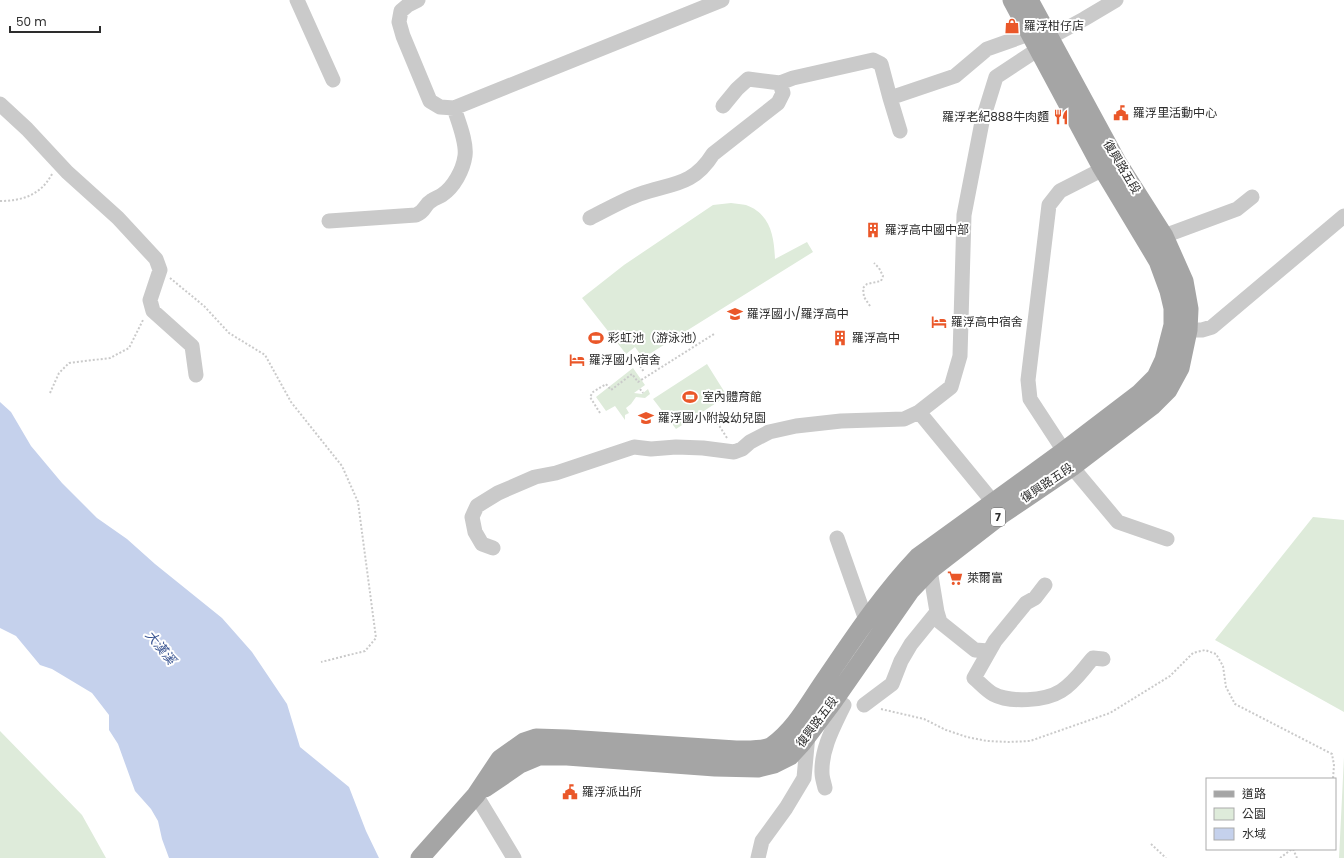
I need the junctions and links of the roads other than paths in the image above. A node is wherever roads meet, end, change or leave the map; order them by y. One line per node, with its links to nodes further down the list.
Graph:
1 (297, 0): 8 (lane)
2 (418, 0): 13 (lane)
3 (722, 0): 13 (lane)
4 (1012, 0): 7 (main road, 復興路五段 / 7)
5 (1029, 0): 7 (main road, 復興路五段 / 7)
6 (1116, 0): 7 (lane)
7 (1038, 41): 10 (lane); 15 (main road, 復興路五段 / 7); 24 (lane)
8 (333, 80)
9 (780, 83): 10 (lane); 12 (lane); 18 (lane)
10 (890, 98): 14 (lane)
11 (0, 104): 23 (lane)
12 (723, 106)
13 (454, 108): 19 (lane)
14 (900, 131)
15 (1110, 166): 20 (main road, 復興路五段 / 7); 21 (main road, 復興路五段 / 7); 25 (lane)
16 (1252, 197): 20 (lane)
17 (1344, 216): 22 (lane)
18 (590, 218)
19 (329, 221)
20 (1164, 236): 21 (lane); 22 (main road, 復興路五段 / 7)
21 (1158, 261): 25 (main road, 復興路五段 / 7)
22 (1188, 330): 25 (main road, 復興路五段 / 7)
23 (196, 375)
24 (919, 412): 26 (lane); 29 (lane)
25 (1068, 459): 26 (main road, 復興路五段 / 7); 28 (lane)
26 (997, 509): 30 (main road, 復興路五段 / 7)
27 (837, 538): 33 (lane)
28 (1167, 539)
29 (493, 548)
30 (924, 563): 32 (lane); 33 (main road, 復興路五段 / 7); 38 (main road, 復興路五段 / 7)
31 (1045, 585): 34 (lane)
32 (937, 612): 34 (lane); 37 (lane)
33 (866, 620): 39 (main road, 復興路五段 / 7)
34 (989, 650): 35 (lane)
35 (1103, 659)
36 (844, 705): 42 (lane)
37 (864, 705)
38 (808, 735): 41 (main road, 復興路五段 / 7); 46 (lane)
39 (756, 749): 40 (main road, 復興路五段 / 7); 41 (main road)
40 (606, 751): 41 (main road, 復興路五段 / 7); 43 (main road, 復興路五段 / 7)
41 (758, 768)
42 (825, 788)
43 (476, 795): 44 (main road, 復興路五段 / 7); 45 (lane)
44 (420, 858)
45 (514, 858)
46 (758, 858)

